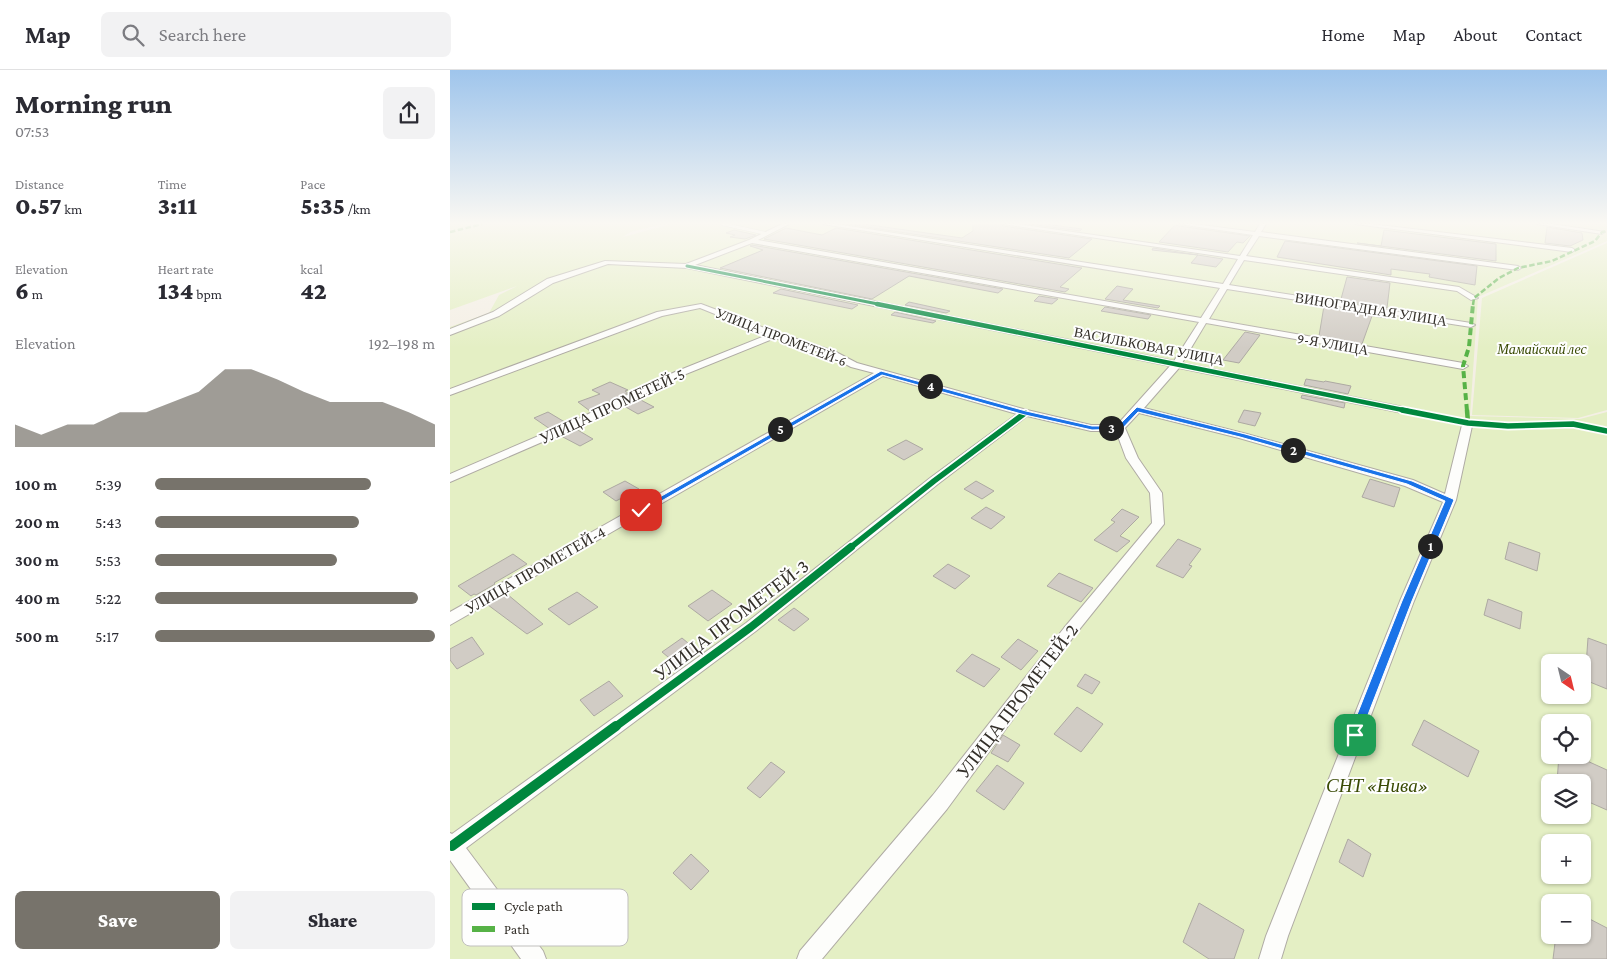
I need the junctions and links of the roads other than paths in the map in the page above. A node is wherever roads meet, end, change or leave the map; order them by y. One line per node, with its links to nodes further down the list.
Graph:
1 (597, 265): 14 (street, ВАСИЛЬКОВАЯ УЛИЦА)
2 (677, 265): 8 (street, ВАСИЛЬКОВАЯ УЛИЦА)
3 (890, 265): 12 (street, 9-Я УЛИЦА)
4 (1092, 265): 10 (street, ВИНОГРАДНАЯ УЛИЦА)
5 (1237, 265): 10 (street)
6 (1296, 265): 11 (street)
7 (1499, 265): 9 (street)
8 (687, 266): 16 (street, ВАСИЛЬКОВАЯ УЛИЦА)
9 (1518, 268)
10 (1224, 286): 12 (street); 13 (street, ВИНОГРАДНАЯ УЛИЦА)
11 (1474, 298)
12 (1204, 321): 16 (street); 17 (street, 9-Я УЛИЦА)
13 (1471, 325)
14 (450, 332)
15 (775, 334): 18 (street, УЛИЦА ПРОМЕТЕЙ-6); 19 (street, УЛИЦА ПРОМЕТЕЙ-6); 25 (street, УЛИЦА ПРОМЕТЕЙ-5)
16 (1177, 364): 20 (street); 22 (street, ВАСИЛЬКОВАЯ УЛИЦА)
17 (1463, 366)
18 (881, 373): 21 (street, УЛИЦА ПРОМЕТЕЙ-6); 27 (street, УЛИЦА ПРОМЕТЕЙ-4)
19 (450, 392)
20 (1137, 409): 23 (street); 26 (street)
21 (1025, 413): 23 (street, УЛИЦА ПРОМЕТЕЙ-6); 28 (street, УЛИЦА ПРОМЕТЕЙ-3)
22 (1468, 423): 24 (street, ВАСИЛЬКОВАЯ УЛИЦА); 26 (street)
23 (1120, 428): 32 (street, УЛИЦА ПРОМЕТЕЙ-2)
24 (1607, 431)
25 (450, 478)
26 (1450, 500): 33 (street)
27 (450, 619)
28 (451, 844): 29 (street)
29 (483, 889)
30 (525, 946): 31 (street)
31 (534, 959)
32 (808, 959)
33 (1270, 959)

